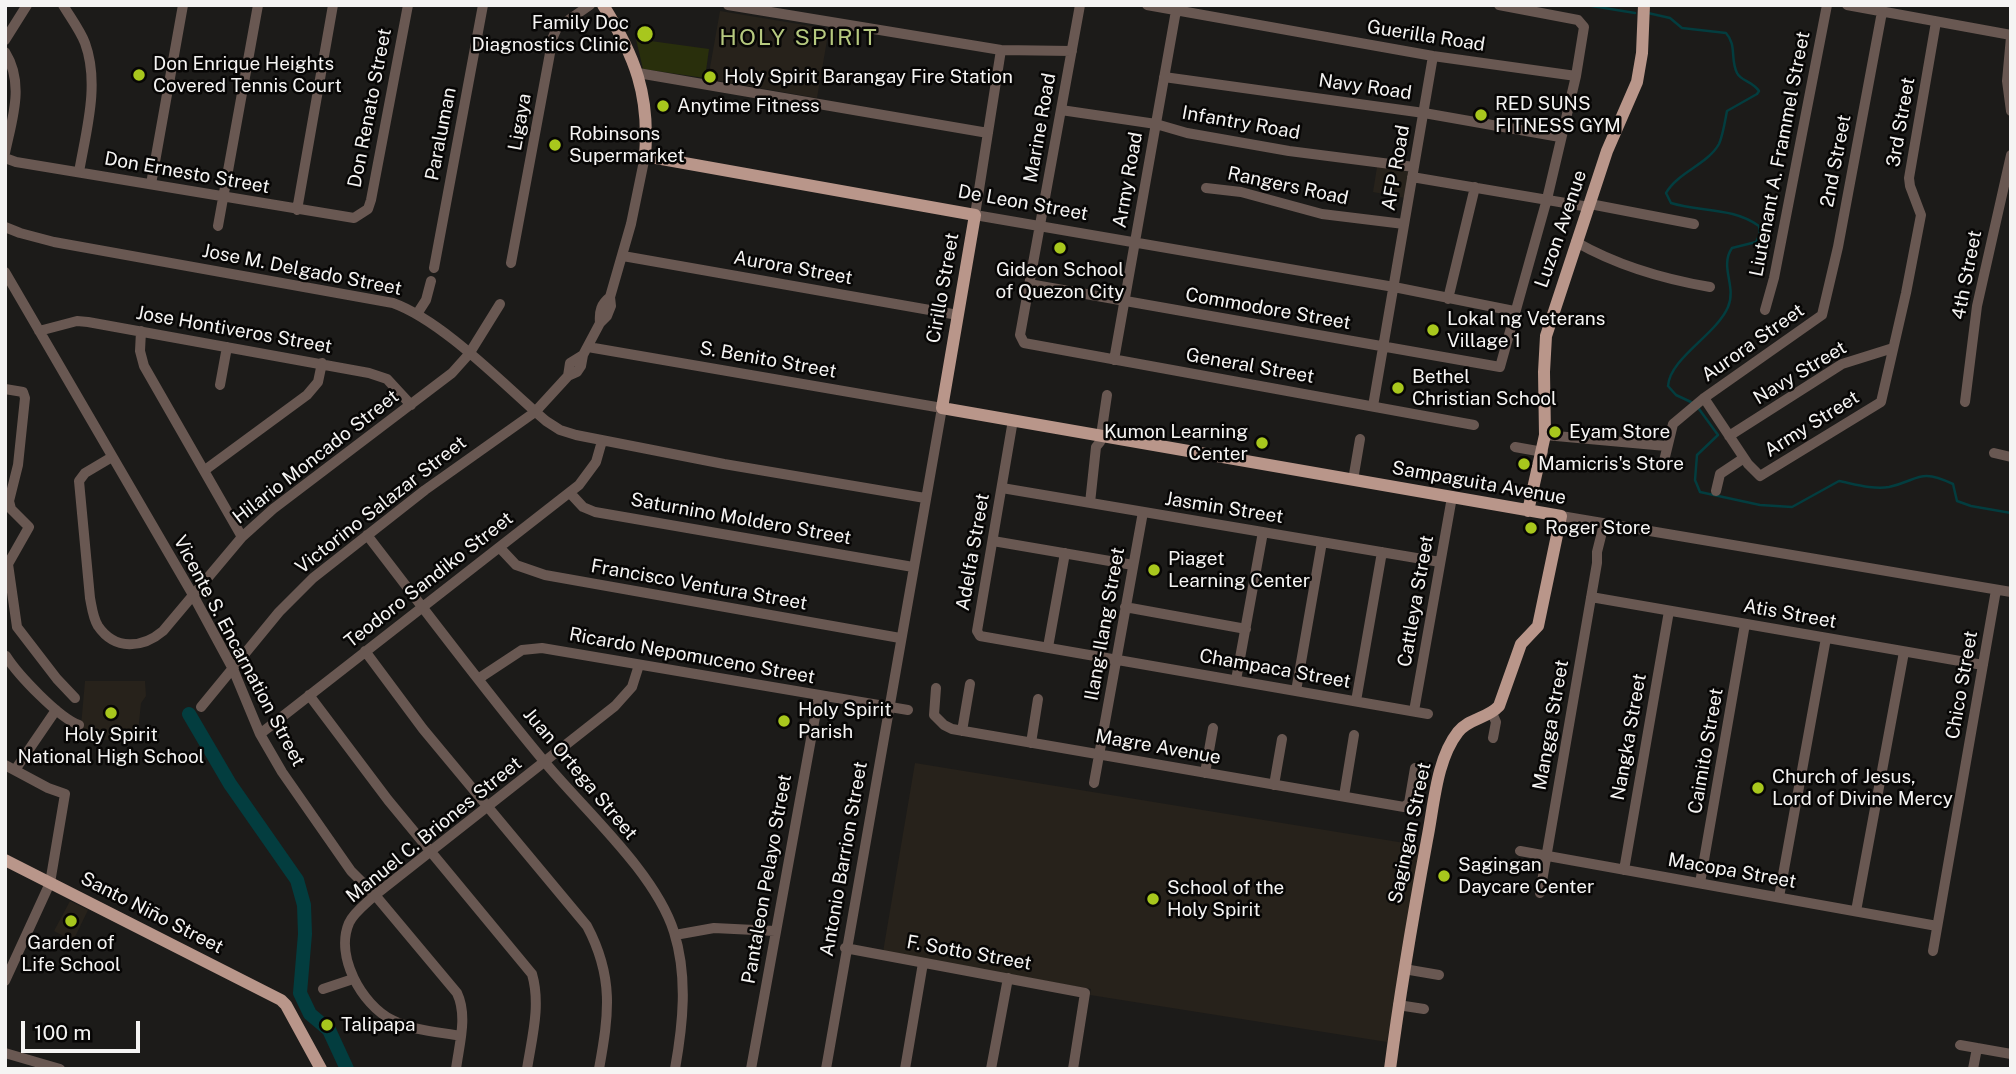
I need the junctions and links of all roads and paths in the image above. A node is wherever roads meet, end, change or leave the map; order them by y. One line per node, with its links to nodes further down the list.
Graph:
1 (27, 5): 21 (street)
2 (63, 5): 38 (street)
3 (183, 5): 40 (street)
4 (258, 5): 43 (street)
5 (333, 5): 46 (street)
6 (408, 5): 47 (street, Don Renato Street)
7 (483, 5): 58 (street, Paraluman)
8 (590, 5): 57 (street, Ligaya)
9 (603, 5): 26 (main road)
10 (728, 5): 22 (street)
11 (1080, 5): 23 (street, Marine Road)
12 (1147, 5): 17 (street, Guerilla Road)
13 (1499, 5): 27 (street)
14 (1644, 5): 45 (main road, Luzon Avenue)
15 (1827, 5): 69 (street, Liutenant A. Frammel Street)
16 (1847, 5): 18 (street)
17 (1177, 8): 25 (street, Guerilla Road); 28 (street, Army Road)
18 (1882, 12): 19 (street); 73 (street, 2nd Street)
19 (1936, 22): 20 (street); 79 (street, 3rd Street)
20 (2011, 36): 30 (street)
21 (5, 40)
22 (1001, 50): 23 (street); 33 (street, Cirillo Street)
23 (1072, 51): 29 (street, Marine Road)
24 (5, 52): 36 (street)
25 (1433, 56): 27 (street, Guerilla Road); 31 (street, AFP Road)
26 (638, 73): 33 (street); 37 (main road)
27 (1576, 76): 34 (street)
28 (1164, 77): 31 (street, Navy Road); 32 (street, Army Road)
29 (1061, 110): 32 (street, Infantry Road); 52 (street, Marine Road)
30 (2011, 111)
31 (1424, 113): 34 (street, Navy Road); 39 (street, AFP Road)
32 (1156, 124): 39 (street, Infantry Road); 55 (street, Army Road)
33 (988, 133): 48 (street, Cirillo Street)
34 (1560, 137): 44 (street)
35 (2011, 155): 87 (street, 4th Street)
36 (5, 156): 38 (street, Don Ernesto Street)
37 (645, 156): 48 (main road, De Leon Street); 56 (street, Victorino Salazar Street)
38 (79, 172): 40 (street, Don Ernesto Street)
39 (1413, 172): 41 (street, Infantry Road); 50 (street, AFP Road)
40 (151, 184): 43 (street, Don Ernesto Street)
41 (1475, 187): 44 (street, Infantry Road); 66 (street)
42 (1206, 188): 50 (street, Rangers Road)
43 (223, 197): 46 (street, Don Ernesto Street); 51 (street)
44 (1547, 199): 45 (street, Infantry Road); 70 (street)
45 (1590, 206): 49 (street, Infantry Road); 54 (main road, Luzon Avenue)
46 (297, 210): 47 (street, Don Ernesto Street)
47 (362, 215)
48 (975, 215): 52 (street, De Leon Street); 72 (main road, Cirillo Street)
49 (1694, 224)
50 (1404, 225): 63 (street, AFP Road)
51 (218, 226)
52 (1040, 226): 55 (street, De Leon Street); 61 (street, Marine Road)
53 (5, 227): 71 (street, Jose M. Delgado Street)
54 (1576, 242): 62 (street); 95 (main road, Luzon Avenue)
55 (1135, 243): 63 (street, De Leon Street); 67 (street, Army Road)
56 (623, 256): 72 (street, Aurora Street); 80 (street, Victorino Salazar Street)
57 (511, 263)
58 (434, 268)
59 (5, 272): 64 (street, Vicente S. Encarnation Street)
60 (431, 281): 71 (street)
61 (1029, 284): 67 (street, Commodore Street); 76 (street, Marine Road)
62 (1710, 287)
63 (1394, 288): 66 (street, De Leon Street); 78 (street, AFP Road)
64 (16, 292): 65 (street); 74 (street, Vicente S. Encarnation Street)
65 (5, 298)
66 (1448, 299): 70 (street, De Leon Street)
67 (1125, 301): 78 (street, Commodore Street); 82 (street, Army Road)
68 (500, 304): 81 (street, Hilario Moncado Street)
69 (1766, 310)
70 (1514, 311): 78 (street, Commodore Street)
71 (417, 314): 81 (street, Jose M. Delgado Street)
72 (958, 315): 91 (main road, Cirillo Street)
73 (1822, 315): 88 (street, Aurora Street)
74 (39, 331): 75 (street, Jose Hontiveros Street); 104 (street, Vicente S. Encarnation Street)
75 (141, 331): 77 (street, Jose Hontiveros Street); 108 (street)
76 (1021, 340): 82 (street, General Street)
77 (227, 347): 83 (street, Jose Hontiveros Street); 84 (street)
78 (1383, 347): 90 (street, AFP Road)
79 (1893, 348): 96 (street, Navy Street); 106 (street, Army Street)
80 (585, 351): 91 (street, S. Benito Street); 92 (street, Victorino Salazar Street)
81 (469, 354): 89 (street, Hilario Moncado Street); 92 (street, Jose M. Delgado Street)
82 (1114, 360): 90 (street, General Street)
83 (322, 363): 89 (street, Jose Hontiveros Street); 108 (street)
84 (220, 385)
85 (5, 389): 131 (street)
86 (1107, 395): 97 (street)
87 (1965, 402)
88 (1698, 403): 96 (street, Army Street); 100 (street, Aurora Street)
89 (411, 405): 122 (street, Hilario Moncado Street)
90 (1373, 406): 94 (street, General Street)
91 (942, 408): 93 (main road, Sampaguita Avenue); 114 (street, Antonio Barrion Street)
92 (535, 412): 99 (street, Jose M. Delgado Street); 121 (street, Victorino Salazar Street)
93 (1013, 420): 97 (main road, Sampaguita Avenue); 110 (street, Adelfa Street)
94 (1475, 425)
95 (1545, 435): 100 (street); 102 (main road, Luzon Avenue)
96 (1729, 436): 106 (street, Army Street)
97 (1100, 439): 109 (main road, Sampaguita Avenue); 115 (street)
98 (1360, 439): 109 (street)
99 (602, 441): 112 (street, Teodoro Sandiko Street); 114 (street, Jose M. Delgado Street)
100 (1666, 446): 107 (street, Aurora Street)
101 (1515, 447): 102 (street)
102 (1543, 452): 116 (main road, Luzon Avenue)
103 (1994, 453): 105 (street)
104 (113, 457): 134 (street, Vicente S. Encarnation Street); 134 (street, Hilario Moncado Street)
105 (2011, 457)
106 (1744, 458): 111 (street)
107 (1662, 465)
108 (205, 470): 122 (street)
109 (1353, 480): 113 (main road, Sampaguita Avenue)
110 (1002, 488): 115 (street, Jasmin Street); 123 (street, Adelfa Street)
111 (1716, 491)
112 (570, 492): 125 (street, Teodoro Sandiko Street); 130 (street, Saturnino Moldero Street)
113 (1452, 497): 116 (main road, Sampaguita Avenue); 128 (street, Cattleya Street)
114 (925, 498): 130 (street, Antonio Barrion Street)
115 (1090, 503): 117 (street, Jasmin Street)
116 (1528, 511): 118 (main road, Sampaguita Avenue)
117 (1143, 512): 120 (street, Jasmin Street); 129 (street, Ilang-Ilang Street)
118 (1561, 516): 119 (street, Sampaguita Avenue); 166 (main road)
119 (1604, 524): 132 (street, Sampaguita Avenue); 135 (street, Mangga Street)
120 (1263, 532): 124 (street, Jasmin Street); 140 (street)
121 (367, 535): 136 (street, Juan Ortega Street); 150 (street, Victorino Salazar Street)
122 (242, 537): 134 (street, Hilario Moncado Street)
123 (993, 541): 127 (street); 143 (street, Adelfa Street)
124 (1322, 542): 126 (street, Jasmin Street); 155 (street)
125 (500, 548): 136 (street, Teodoro Sandiko Street); 141 (street, Francisco Ventura Street)
126 (1382, 552): 128 (street, Jasmin Street); 160 (street)
127 (1065, 554): 129 (street); 143 (street)
128 (1440, 562): 165 (street, Cattleya Street)
129 (1133, 565): 137 (street, Ilang-Ilang Street)
130 (913, 567): 141 (street, Antonio Barrion Street)
131 (7, 578): 158 (street)
132 (1996, 590): 133 (street, Sampaguita Avenue); 149 (street, Chico Street)
133 (2011, 592)
134 (193, 595): 150 (street, Vicente S. Encarnation Street)
135 (1591, 597): 138 (street, Atis Street); 187 (street, Mangga Street)
136 (422, 607): 144 (street, Teodoro Sandiko Street); 151 (street, Juan Ortega Street)
137 (1125, 607): 140 (street); 147 (street, Ilang-Ilang Street)
138 (1669, 611): 139 (street, Atis Street); 189 (street, Nangka Street)
139 (1745, 624): 142 (street, Atis Street); 191 (street, Caimito Street)
140 (1245, 629): 152 (street)
141 (900, 638): 162 (street, Antonio Barrion Street)
142 (1826, 638): 145 (street, Atis Street); 194 (street)
143 (1048, 647): 147 (street, Adelfa Street)
144 (365, 651): 156 (street, Teodoro Sandiko Street); 184 (street)
145 (1904, 652): 149 (street, Atis Street); 195 (street)
146 (6, 656): 163 (street)
147 (1116, 659): 152 (street, Champaca Street); 176 (street, Ilang-Ilang Street)
148 (639, 665): 151 (street, Ricardo Nepomuceno Street); 157 (street, Ricardo Nepomuceno Street); 177 (street, Manuel C. Briones Street)
149 (1983, 665): 196 (street, Chico Street)
150 (233, 669): 161 (street, Victorino Salazar Street); 171 (street, Vicente S. Encarnation Street)
151 (478, 679): 177 (street, Juan Ortega Street)
152 (1236, 680): 155 (street, Champaca Street)
153 (970, 684): 170 (street)
154 (936, 688): 170 (street, Magre Avenue)
155 (1296, 691): 160 (street, Champaca Street)
156 (309, 695): 171 (street, Teodoro Sandiko Street); 186 (street)
157 (818, 695): 162 (street, Ricardo Nepomuceno Street); 197 (street, Pantaleon Pelayo Street)
158 (75, 698)
159 (1038, 699): 175 (street)
160 (1356, 701): 165 (street, Champaca Street)
161 (201, 707)
162 (888, 707): 164 (street, Ricardo Nepomuceno Street); 199 (street, Antonio Barrion Street)
163 (55, 710): 168 (street); 178 (street)
164 (908, 710)
165 (1414, 711): 167 (street, Champaca Street)
166 (1492, 713): 173 (street); 202 (main road, Sagingan Street)
167 (1428, 714)
168 (79, 725)
169 (1213, 728): 180 (street)
170 (962, 731): 175 (street, Magre Avenue)
171 (260, 734): 193 (street, Vicente S. Encarnation Street)
172 (1354, 735): 183 (street)
173 (1493, 737)
174 (1282, 739): 182 (street)
175 (1031, 743): 176 (street, Magre Avenue)
176 (1099, 755): 180 (street, Magre Avenue); 181 (street, Ilang-Ilang Street)
177 (545, 763): 184 (street, Manuel C. Briones Street); 198 (street, Juan Ortega Street)
178 (10, 768): 190 (street)
179 (1415, 768): 183 (street, Magre Avenue)
180 (1205, 773): 182 (street, Magre Avenue)
181 (1094, 783)
182 (1274, 785): 183 (street, Magre Avenue)
183 (1344, 796)
184 (489, 807): 186 (street, Manuel C. Briones Street); 219 (street)
185 (1520, 851): 187 (street, Macopa Street)
186 (432, 853): 193 (street, Manuel C. Briones Street); 218 (street)
187 (1546, 856): 189 (street, Macopa Street); 192 (street, Mangga Street)
188 (5, 860): 190 (main road, Santo Niño Street)
189 (1624, 870): 191 (street, Macopa Street)
190 (50, 883): 206 (street); 216 (main road, Santo Niño Street)
191 (1700, 883): 194 (street, Macopa Street)
192 (1540, 893)
193 (376, 895): 205 (street, Manuel C. Briones Street); 210 (street, Vicente S. Encarnation Street)
194 (1779, 897): 195 (street, Macopa Street)
195 (1856, 911): 196 (street, Macopa Street)
196 (1937, 926): 200 (street, Chico Street)
197 (775, 931): 198 (street); 221 (street, Pantaleon Pelayo Street)
198 (675, 935): 220 (street, Juan Ortega Street)
199 (845, 948): 201 (street, F. Sotto Street); 222 (street, Antonio Barrion Street)
200 (1933, 951)
201 (923, 963): 204 (street, F. Sotto Street); 223 (street)
202 (1404, 970): 203 (street); 208 (main road, Sagingan Street)
203 (1439, 975)
204 (1007, 978): 224 (street); 225 (street, F. Sotto Street)
205 (353, 979): 207 (street); 210 (street, Manuel C. Briones Street)
206 (5, 981)
207 (323, 989)
208 (1398, 1005): 209 (street); 226 (main road, Sagingan Street)
209 (1424, 1009)
210 (461, 1036): 217 (street, Vicente S. Encarnation Street)
211 (1960, 1045): 212 (street)
212 (1977, 1048): 214 (street); 227 (street)
213 (5, 1053): 215 (street)
214 (2011, 1054)
215 (60, 1069)
216 (321, 1069)
217 (456, 1069)
218 (527, 1069)
219 (599, 1069)
220 (676, 1069)
221 (751, 1069)
222 (826, 1069)
223 (905, 1069)
224 (991, 1069)
225 (1073, 1069)
226 (1390, 1069)
227 (1973, 1069)

